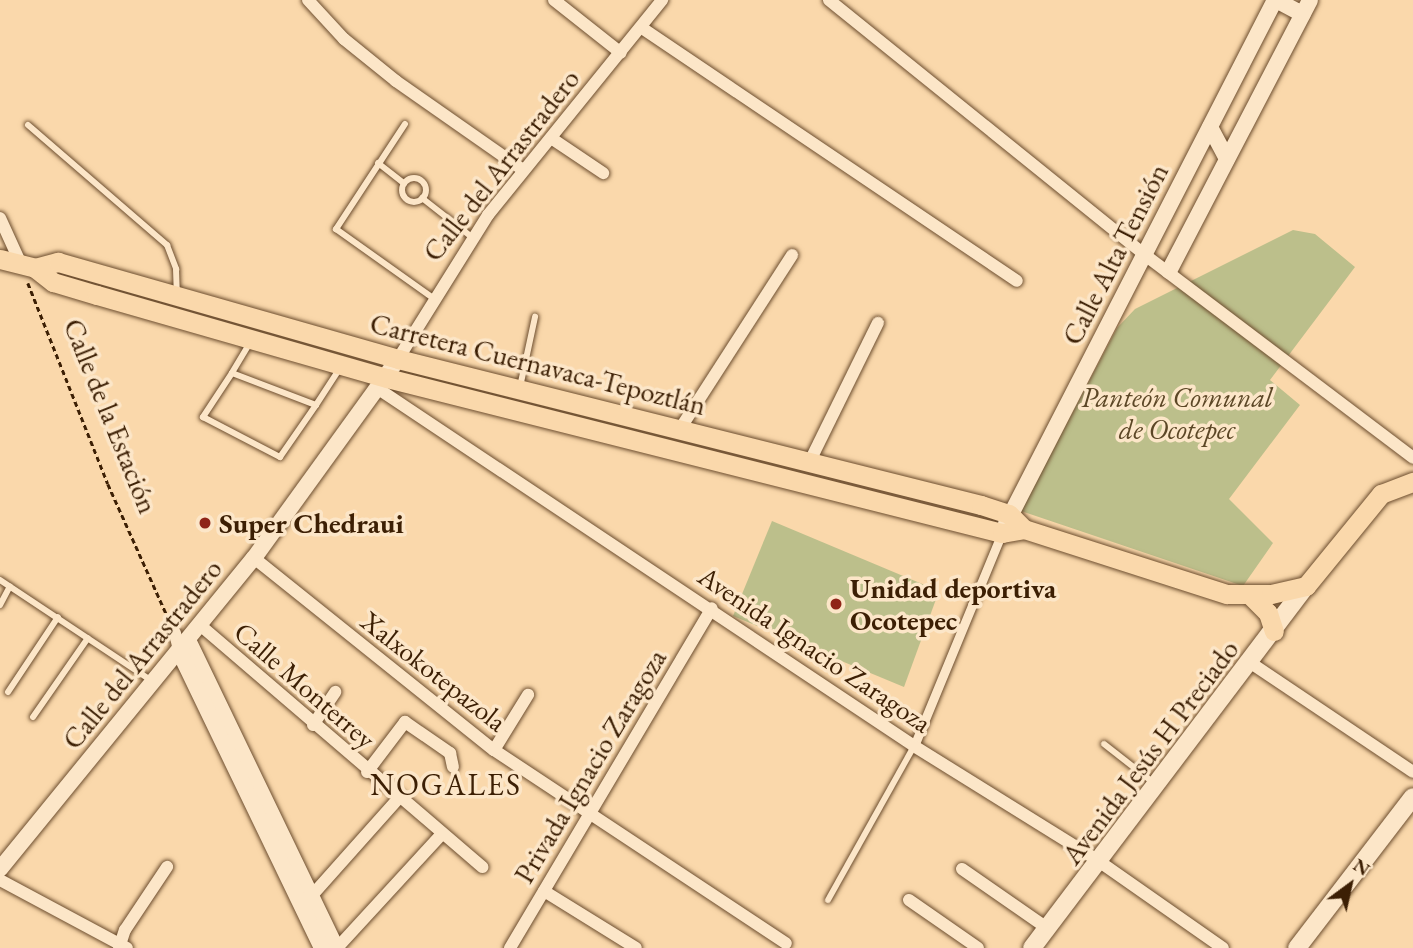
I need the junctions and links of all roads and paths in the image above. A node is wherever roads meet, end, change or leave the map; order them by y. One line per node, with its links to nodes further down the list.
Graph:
1 (307, 0): 17 (street)
2 (554, 0): 8 (street)
3 (662, 0): 7 (street, Calle del Arrastradero)
4 (829, 0): 23 (street)
5 (1275, 0): 6 (street); 9 (street, Calle Alta Tensión)
6 (1306, 7): 10 (street, Calle Alta Tensión)
7 (642, 28): 8 (street, Calle del Arrastradero); 28 (street)
8 (621, 53): 14 (street, Calle del Arrastradero)
9 (1242, 61): 10 (street); 13 (street, Calle Alta Tensión)
10 (1269, 77): 15 (street, Calle Alta Tensión)
11 (405, 124): 16 (lane)
12 (28, 125): 29 (lane)
13 (1210, 127): 15 (street); 23 (street, Calle Alta Tensión)
14 (551, 138): 17 (street, Calle del Arrastradero); 18 (street)
15 (1227, 159): 27 (street, Calle Alta Tensión)
16 (378, 163): 19 (lane); 30 (lane)
17 (523, 170): 22 (street, Calle del Arrastradero)
18 (603, 173)
19 (404, 183): 20 (lane); 20 (lane)
20 (422, 198): 22 (lane)
21 (0, 218): 26 (street)
22 (473, 238): 30 (street, Calle del Arrastradero)
23 (1145, 254): 27 (street); 44 (street, Calle Alta Tensión)
24 (792, 255): 40 (street)
25 (0, 259): 26 (main road)
26 (27, 266): 29 (main road, Carretera Cuernavaca-Tepoztlán); 33 (main road, Carretera Cuernavaca-Tepoztlán); 58 (path, Calle de la Estación)
27 (1169, 271): 41 (street)
28 (1017, 281)
29 (177, 296): 34 (main road, Carretera Cuernavaca-Tepoztlán)
30 (433, 298): 34 (street, Calle del Arrastradero)
31 (535, 317): 38 (lane)
32 (878, 323): 42 (street)
33 (252, 339): 35 (main road, Carretera Cuernavaca-Tepoztlán); 36 (lane)
34 (398, 359): 37 (street, Calle del Arrastradero); 38 (main road, Carretera Cuernavaca-Tepoztlán)
35 (342, 365): 37 (main road, Carretera Cuernavaca-Tepoztlán); 39 (lane)
36 (232, 373): 39 (lane); 39 (lane)
37 (383, 384): 46 (main road, Carretera Cuernavaca-Tepoztlán); 47 (street, Calle del Arrastradero); 53 (street, Avenida Ignacio Zaragoza)
38 (520, 387): 40 (main road, Carretera Cuernavaca-Tepoztlán)
39 (316, 405)
40 (680, 429): 42 (main road, Carretera Cuernavaca-Tepoztlán)
41 (1413, 458)
42 (810, 461): 44 (main road, Carretera Cuernavaca-Tepoztlán)
43 (1413, 482): 50 (main road)
44 (1009, 514): 45 (main road, Carretera Cuernavaca-Tepoztlán); 46 (street, Calle Alta Tensión)
45 (1024, 529): 46 (main road, Carretera Cuernavaca-Tepoztlán); 51 (main road, Carretera Cuernavaca-Tepoztlán)
46 (1002, 533): 67 (street)
47 (254, 558): 55 (street, Calle del Arrastradero); 68 (street, Xalxokotepazola)
48 (0, 580): 49 (lane)
49 (10, 586): 52 (lane); 54 (lane)
50 (1306, 586): 51 (main road, Carretera Cuernavaca-Tepoztlán); 56 (main road, Avenida Jesús H Preciado)
51 (1250, 595): 56 (main road)
52 (0, 605)
53 (712, 608): 67 (street, Avenida Ignacio Zaragoza); 75 (street, Privada Ignacio Zaragoza)
54 (58, 617): 57 (lane); 61 (lane)
55 (200, 625): 58 (street, Calle del Arrastradero); 65 (street, Calle Monterrey)
56 (1274, 631): 59 (main road, Avenida Jesús H Preciado)
57 (88, 638): 60 (lane); 64 (lane)
58 (181, 641): 60 (street, Calle del Arrastradero); 86 (street)
59 (1251, 663): 71 (street); 72 (main road, Avenida Jesús H Preciado)
60 (153, 682): 80 (street, Calle del Arrastradero)
61 (8, 692)
62 (335, 692): 65 (street)
63 (528, 695): 68 (street)
64 (33, 717)
65 (313, 725): 70 (street, Calle Monterrey)
66 (1104, 744): 72 (lane)
67 (914, 746): 77 (street, Avenida Ignacio Zaragoza); 84 (lane)
68 (494, 750): 75 (street, Xalxokotepazola)
69 (453, 767): 70 (street)
70 (367, 772): 74 (street, Calle Monterrey)
71 (1413, 772)
72 (1156, 785): 77 (main road, Avenida Jesús H Preciado)
73 (1413, 797): 97 (main road)
74 (398, 799): 76 (street, Calle Monterrey); 86 (street)
75 (590, 816): 83 (street, Privada Ignacio Zaragoza); 88 (street, Xalxokotepazola)
76 (441, 835): 79 (street, Calle Monterrey); 91 (street)
77 (1100, 862): 87 (main road, Avenida Jesús H Preciado); 96 (street, Avenida Ignacio Zaragoza)
78 (167, 867): 89 (street)
79 (482, 867)
80 (0, 869)
81 (962, 869): 87 (street)
82 (0, 880): 89 (street)
83 (544, 891): 92 (street, Privada Ignacio Zaragoza); 93 (street)
84 (828, 900)
85 (909, 900): 94 (street)
86 (307, 902): 90 (street); 91 (street)
87 (1047, 928): 95 (main road, Avenida Jesús H Preciado)
88 (786, 943)
89 (122, 946)
90 (322, 948)
91 (336, 948)
92 (510, 948)
93 (636, 948)
94 (978, 948)
95 (1032, 948)
96 (1223, 948)
97 (1297, 948)

